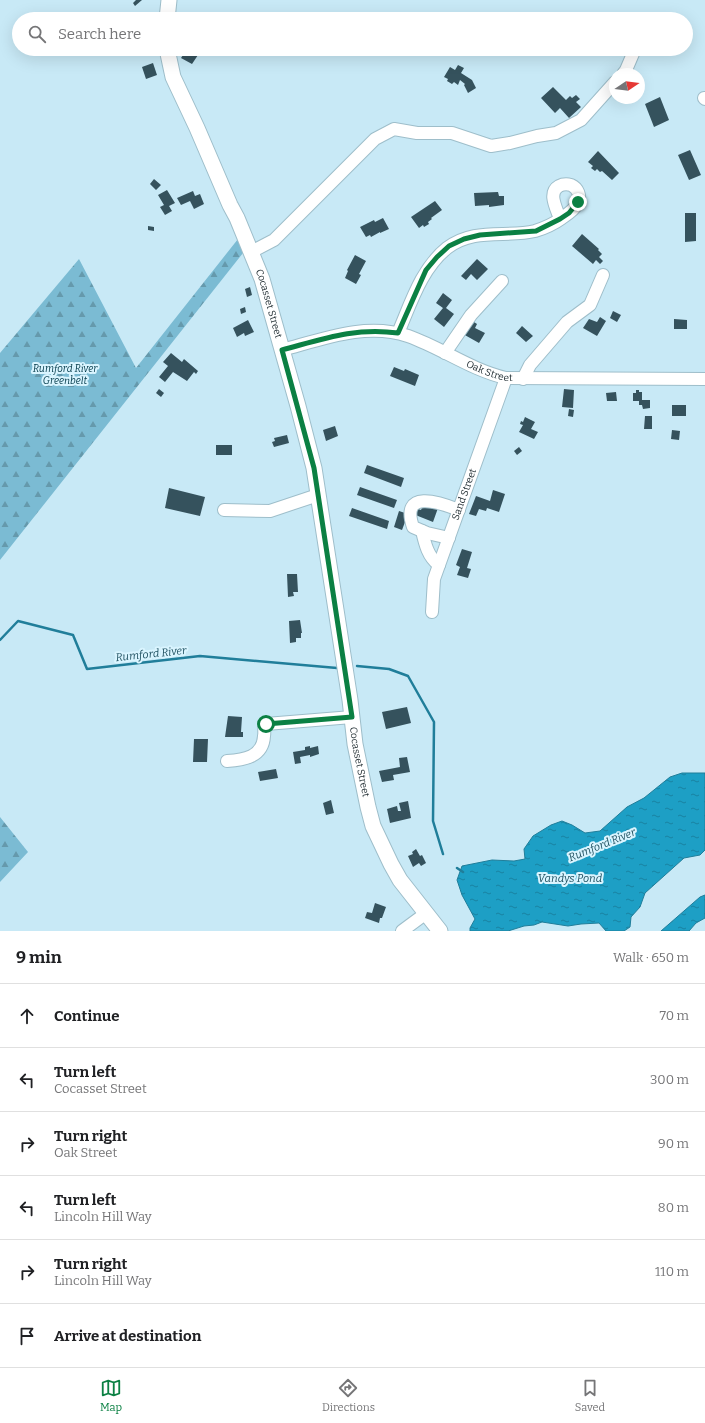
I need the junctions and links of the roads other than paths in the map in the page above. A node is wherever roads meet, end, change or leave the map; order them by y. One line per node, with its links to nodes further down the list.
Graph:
1 (169, 0): 2 (main road)
2 (168, 12)
3 (168, 56): 8 (main road, Cocasset Street)
4 (632, 56): 5 (street)
5 (627, 68)
6 (609, 89): 8 (street)
7 (560, 219): 11 (street)
8 (251, 252): 12 (main road, Cocasset Street)
9 (603, 275): 15 (street)
10 (502, 281): 13 (street)
11 (398, 333): 12 (street, Oak Street); 13 (street, Oak Street)
12 (282, 350): 17 (main road, Cocasset Street)
13 (445, 353): 14 (street, Oak Street)
14 (506, 378): 15 (street, Oak Street); 19 (street, Sand Street)
15 (523, 379): 16 (street, Oak Street)
16 (705, 379)
17 (318, 496): 18 (street); 24 (main road, Cocasset Street)
18 (224, 510)
19 (459, 510): 20 (street); 21 (street, Sand Street)
20 (422, 531): 21 (street); 22 (street)
21 (449, 538): 22 (street, Sand Street)
22 (439, 565): 23 (street, Sand Street)
23 (432, 612)
24 (352, 717): 25 (street); 26 (main road, Cocasset Street)
25 (227, 761)
26 (426, 914): 27 (street); 28 (main road, Cocasset Street)
27 (402, 931)
28 (440, 931)

